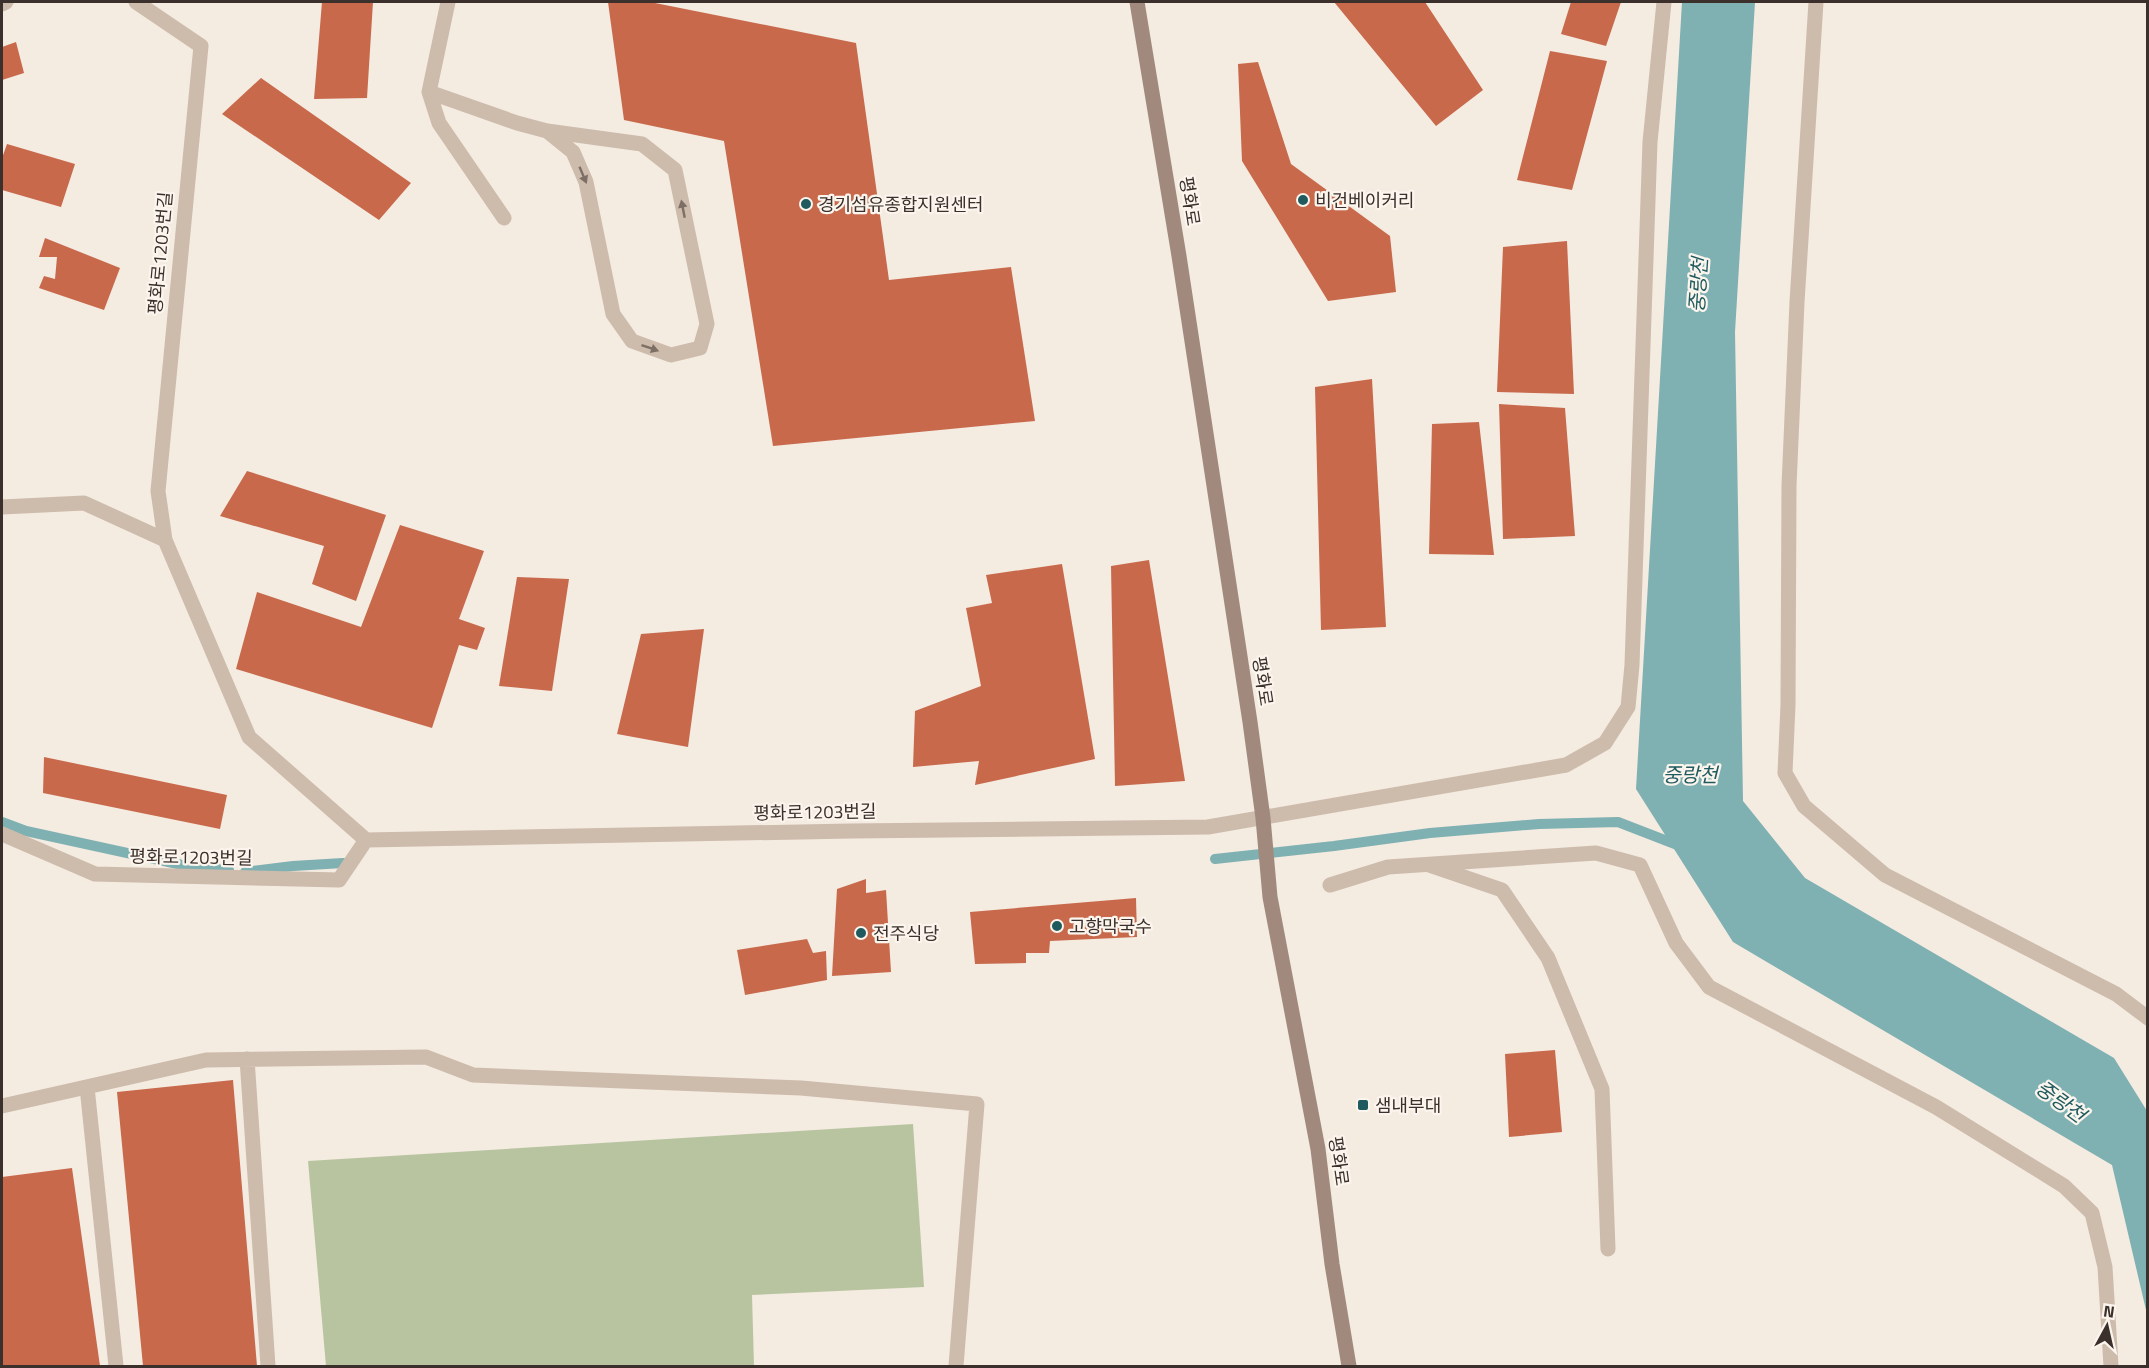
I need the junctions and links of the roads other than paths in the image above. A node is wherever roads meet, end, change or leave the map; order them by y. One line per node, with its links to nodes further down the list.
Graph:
1 (6, 2): 7 (street)
2 (136, 2): 12 (street, 평화로1203번길)
3 (448, 2): 8 (street)
4 (1137, 2): 13 (main road, 평화로)
5 (1664, 2): 13 (street, 평화로1203번길)
6 (1816, 2): 18 (street)
7 (2, 4)
8 (429, 92): 9 (street); 10 (street)
9 (547, 130): 9 (street, one-way to 9)
10 (504, 218)
11 (2, 507): 12 (street)
12 (165, 540): 15 (street, 평화로1203번길)
13 (1263, 818): 15 (street, 평화로1203번길); 26 (main road, 평화로)
14 (2, 834): 15 (street, 평화로1203번길)
15 (366, 840)
16 (1429, 865): 17 (street); 22 (street); 27 (street)
17 (1330, 885)
18 (2148, 1018)
19 (247, 1059): 20 (street); 24 (street); 25 (street)
20 (87, 1087): 21 (street); 23 (street)
21 (2, 1106)
22 (1608, 1249)
23 (116, 1366)
24 (268, 1366)
25 (956, 1366)
26 (1349, 1366)
27 (2111, 1366)

